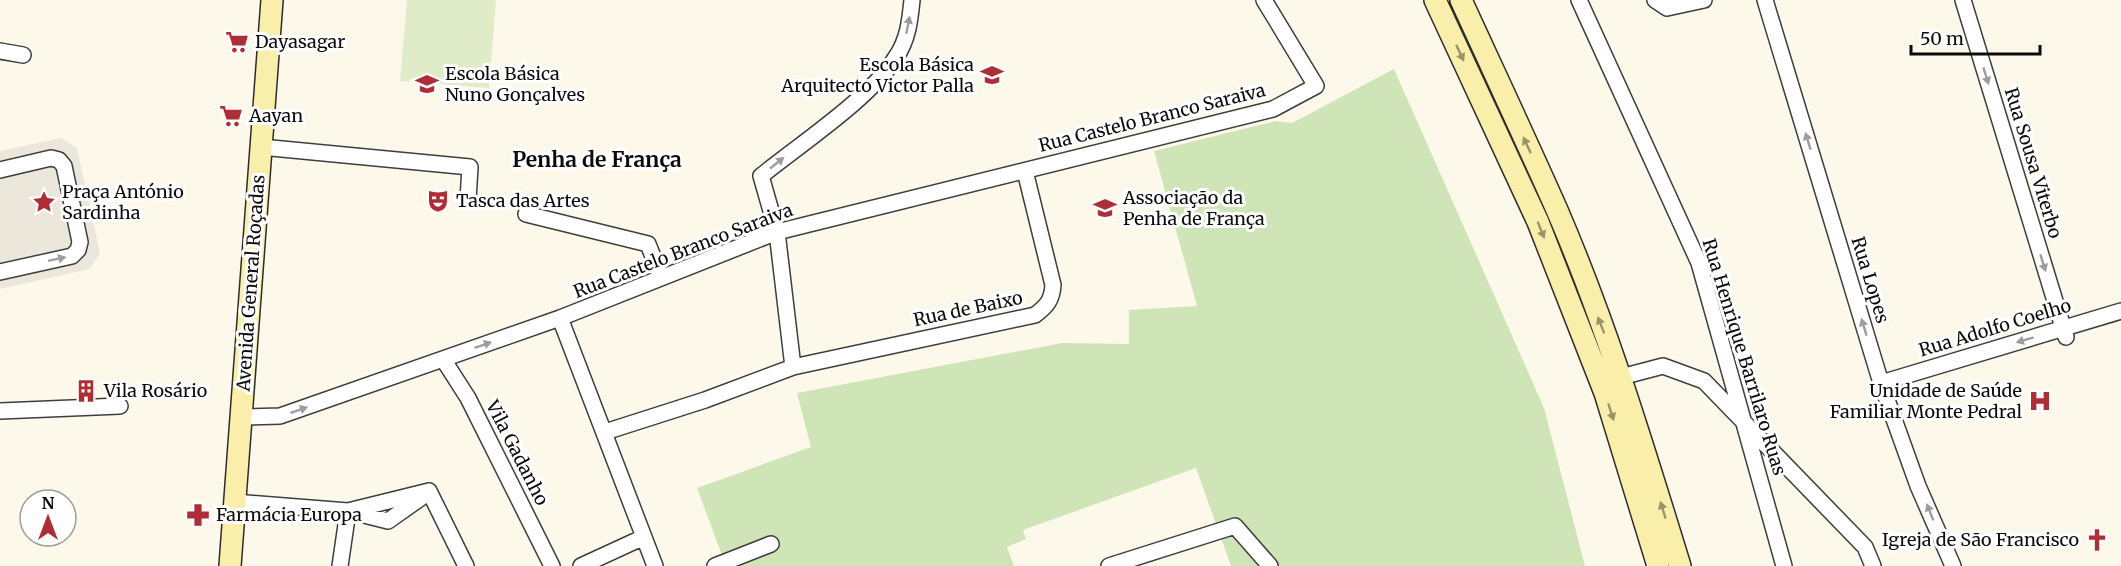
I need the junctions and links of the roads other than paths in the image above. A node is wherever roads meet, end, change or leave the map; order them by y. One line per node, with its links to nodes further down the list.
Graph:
1 (273, 0): 13 (main road, Avenida General Roçadas)
2 (912, 0): 18 (street, one-way to 2)
3 (1264, 0): 15 (street, Rua Castelo Branco Saraiva)
4 (1436, 0): 46 (main road, one-way to 46)
5 (1461, 0): 26 (main road, one-way to 5)
6 (1580, 0): 31 (street, Rua Henrique Barrilaro Ruas)
7 (1655, 0): 8 (street)
8 (1704, 0)
9 (1765, 0): 27 (street, Rua Lopes, one-way to 9)
10 (1963, 0): 23 (street, Rua Sousa Viterbo, one-way to 23)
11 (0, 51): 12 (street)
12 (23, 55)
13 (261, 147): 16 (street); 30 (main road, Avenida General Roçadas)
14 (0, 170): 19 (street, one-way to 14)
15 (1025, 171): 18 (street, Rua Castelo Branco Saraiva); 25 (street, Rua de Baixo)
16 (468, 200)
17 (526, 214): 20 (street)
18 (777, 232): 20 (street, Rua Castelo Branco Saraiva); 25 (street)
19 (0, 272)
20 (661, 277): 22 (street, Rua Castelo Branco Saraiva)
21 (2121, 311): 23 (street, Rua Adolfo Coelho)
22 (560, 318): 24 (street, Rua Castelo Branco Saraiva, one-way to 22); 32 (street)
23 (2065, 333): 27 (street, Rua Adolfo Coelho, one-way to 27)
24 (443, 359): 30 (street, Rua Castelo Branco Saraiva, one-way to 24); 40 (street, Vila Gadanho)
25 (793, 368): 32 (street)
26 (1621, 377): 31 (street); 47 (main road, one-way to 26)
27 (1881, 383): 50 (street, Rua Lopes, one-way to 27)
28 (120, 406): 29 (street)
29 (0, 411)
30 (242, 417): 33 (main road, Avenida General Roçadas)
31 (1746, 422): 48 (street, Rua Henrique Barrilaro Ruas); 49 (street)
32 (605, 432): 35 (street)
33 (235, 502): 34 (street); 37 (main road, Avenida General Roçadas)
34 (348, 511): 38 (street); 39 (street)
35 (644, 537): 41 (street); 42 (street)
36 (771, 544): 43 (street)
37 (230, 566)
38 (340, 566)
39 (466, 566)
40 (552, 566)
41 (581, 566)
42 (655, 566)
43 (715, 566)
44 (1109, 566): 45 (street)
45 (1270, 566)
46 (1658, 566)
47 (1680, 566)
48 (1784, 566)
49 (1873, 566)
50 (1953, 566)

